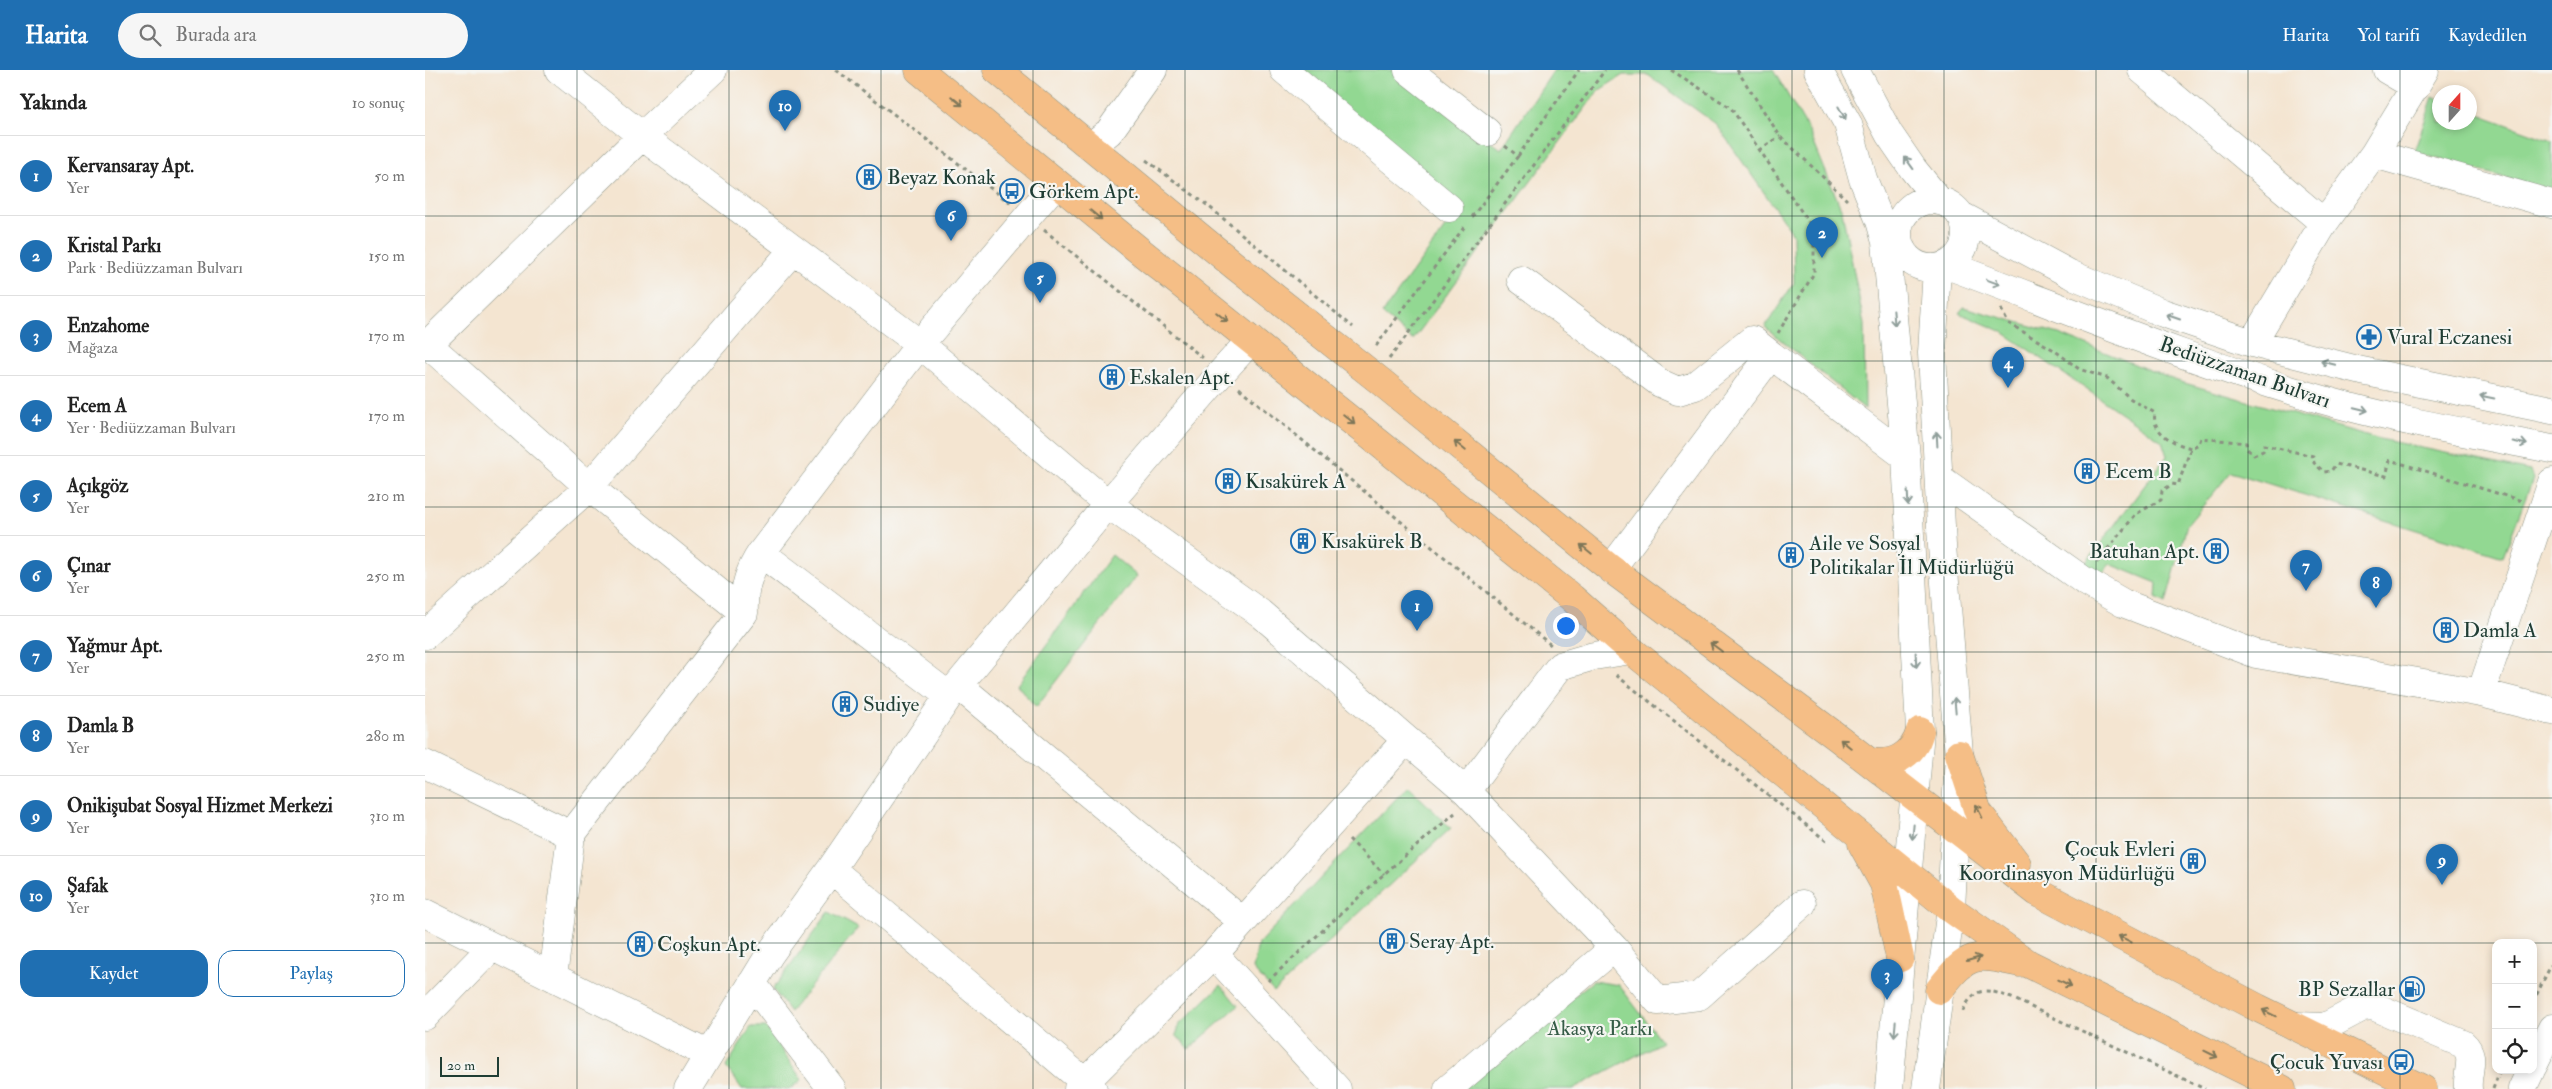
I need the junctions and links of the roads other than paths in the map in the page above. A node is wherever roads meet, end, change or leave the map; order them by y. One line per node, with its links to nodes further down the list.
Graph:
1 (559, 70): 14 (street)
2 (713, 70): 14 (street)
3 (919, 70): 17 (main road, one-way to 17)
4 (997, 70): 15 (main road)
5 (1153, 70): 15 (street)
6 (1284, 70): 19 (street)
7 (1408, 70): 13 (street)
8 (1818, 70): 21 (street, one-way to 21)
9 (2142, 70): 22 (street)
10 (2387, 70): 12 (street)
11 (1866, 74): 20 (street, Bediüzzaman Bulvarı, one-way to 11)
12 (2420, 79): 16 (street)
13 (1487, 132)
14 (642, 136): 24 (street); 30 (street)
15 (1091, 146): 40 (main road, one-way to 15)
16 (2374, 154): 18 (street); 22 (street)
17 (1056, 183): 27 (main road, one-way to 27); 28 (street)
18 (2552, 204)
19 (1449, 208)
20 (1950, 208): 23 (street); 25 (street); 29 (street, Bediüzzaman Bulvarı, one-way to 20)
21 (1876, 211): 23 (street); 34 (street, one-way to 34)
22 (2324, 223): 29 (street)
23 (1899, 244): 25 (street)
24 (793, 250): 28 (street); 37 (street)
25 (1942, 266): 33 (street, Bediüzzaman Bulvarı, one-way to 33); 35 (street, one-way to 25)
26 (1521, 280): 31 (street)
27 (1251, 340): 38 (street); 43 (main road, one-way to 43)
28 (920, 344): 38 (street); 39 (street)
29 (2252, 344): 32 (street, Bediüzzaman Bulvarı, one-way to 29)
30 (426, 345): 37 (street)
31 (1763, 349): 34 (street); 40 (street)
32 (2552, 410)
33 (2552, 449)
34 (1907, 456): 47 (street, one-way to 47)
35 (1939, 478): 45 (street); 49 (street, one-way to 35)
36 (2552, 482): 45 (street)
37 (589, 487): 41 (street); 42 (street)
38 (1108, 504): 44 (street); 48 (street)
39 (761, 553): 41 (street); 44 (street)
40 (1611, 569): 50 (main road, one-way to 40)
41 (744, 613): 56 (street)
42 (425, 635)
43 (1631, 650): 52 (street); 54 (main road)
44 (953, 690): 57 (street); 63 (street)
45 (2481, 693): 46 (street)
46 (2552, 711)
47 (1920, 731): 50 (main road); 53 (street)
48 (1406, 740): 52 (street); 63 (street)
49 (1959, 754): 55 (street); 59 (main road, one-way to 49)
50 (1867, 761): 53 (main road)
51 (425, 764): 56 (street)
52 (1469, 795): 65 (street)
53 (1916, 799): 55 (main road); 58 (street, one-way to 58)
54 (1837, 817): 58 (main road); 67 (main road)
55 (1955, 829): 59 (main road); 61 (street)
56 (571, 834): 69 (street)
57 (831, 869): 70 (street); 78 (street)
58 (1909, 875): 61 (main road); 67 (street)
59 (2055, 902): 73 (main road, one-way to 59)
60 (1802, 904): 65 (street)
61 (1951, 909): 68 (main road); 71 (street)
62 (425, 913): 64 (street)
63 (1242, 921): 66 (street)
64 (492, 947): 69 (street); 72 (street)
65 (1614, 948): 82 (street)
66 (1214, 954): 78 (street); 81 (street)
67 (1900, 958): 83 (street, one-way to 83)
68 (2029, 964): 71 (main road, one-way to 68); 85 (main road, one-way to 85)
69 (553, 977): 75 (street)
70 (752, 983): 75 (street); 80 (street)
71 (1939, 990): 84 (street)
72 (425, 1016)
73 (2296, 1026): 86 (main road); 87 (street)
74 (2552, 1028): 76 (street)
75 (707, 1054): 79 (street)
76 (2537, 1058)
77 (2529, 1074): 88 (street)
78 (1086, 1087)
79 (688, 1089)
80 (832, 1089)
81 (1337, 1089)
82 (1448, 1089)
83 (1889, 1089)
84 (1926, 1089)
85 (2282, 1089)
86 (2423, 1089)
87 (2468, 1089)
88 (2522, 1089)

